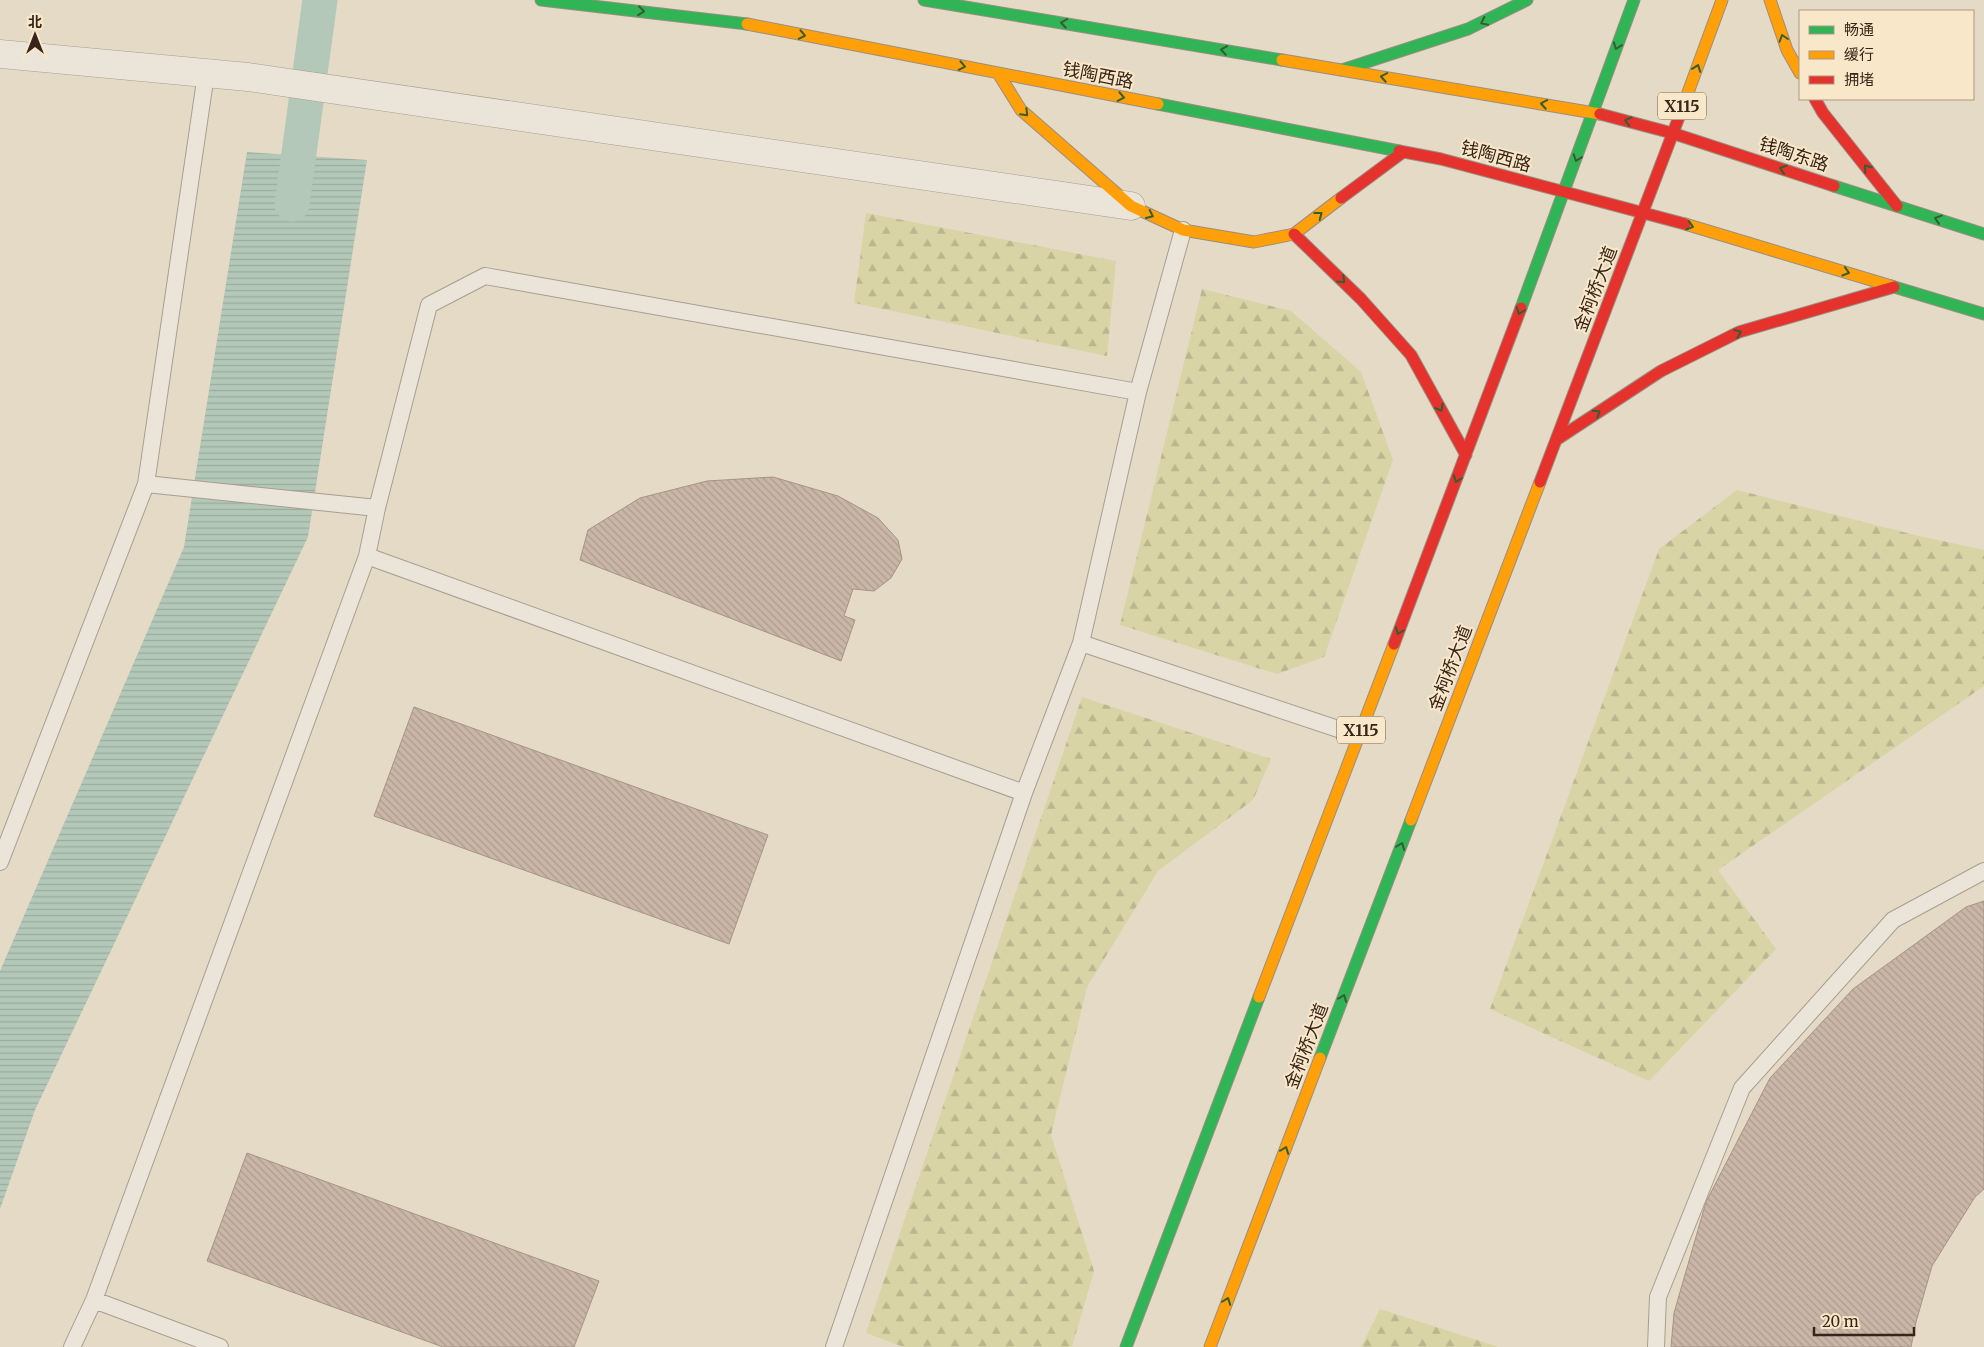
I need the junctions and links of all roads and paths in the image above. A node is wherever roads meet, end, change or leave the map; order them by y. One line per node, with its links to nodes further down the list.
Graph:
1 (541, 0): 10 (main road, 钱陶西路, one-way to 10)
2 (924, 0): 8 (main road, one-way to 2)
3 (1527, 0): 8 (main road, one-way to 8)
4 (1634, 0): 13 (main road, X115, one-way to 13)
5 (1722, 0): 14 (main road, 金柯桥大道 / X115, one-way to 5)
6 (1770, 0): 9 (main road, one-way to 6)
7 (0, 54): 11 (street)
8 (1342, 70): 13 (main road, one-way to 8)
9 (1799, 71)
10 (998, 73): 15 (main road, 钱陶西路, one-way to 15); 17 (main road, one-way to 17)
11 (206, 74): 17 (street); 28 (lane)
12 (1816, 100): 18 (main road, one-way to 12)
13 (1592, 112): 14 (main road, 钱陶东路, one-way to 13); 16 (main road, X115, one-way to 16)
14 (1672, 133): 18 (main road, 钱陶东路, one-way to 14); 19 (main road, 金柯桥大道 / X115)
15 (1403, 152): 16 (main road, 钱陶西路); 21 (main road, one-way to 15)
16 (1565, 193): 19 (main road, 钱陶西路); 27 (main road, X115, one-way to 27)
17 (1131, 206): 20 (main road, one-way to 20)
18 (1897, 206): 22 (main road, 钱陶东路, one-way to 18)
19 (1643, 212): 23 (main road, one-way to 23); 26 (main road, 金柯桥大道 / X115)
20 (1183, 230): 21 (main road); 25 (lane)
21 (1294, 234): 27 (main road, one-way to 27)
22 (1984, 234)
23 (1894, 287): 24 (main road); 26 (main road, one-way to 23)
24 (1984, 314)
25 (1138, 392): 29 (lane); 31 (lane)
26 (1556, 440): 41 (main road, 金柯桥大道 / X115, one-way to 26)
27 (1466, 455): 32 (main road, X115, one-way to 32)
28 (146, 484): 29 (lane); 34 (lane)
29 (377, 508): 30 (lane)
30 (367, 556): 33 (lane); 36 (lane)
31 (1082, 643): 32 (lane); 33 (lane)
32 (1359, 736): 40 (main road, X115)
33 (1024, 792): 39 (lane)
34 (0, 862)
35 (1984, 871): 42 (lane)
36 (94, 1300): 37 (lane); 38 (lane)
37 (72, 1347)
38 (220, 1347)
39 (834, 1347)
40 (1126, 1347)
41 (1210, 1347)
42 (1656, 1347)

